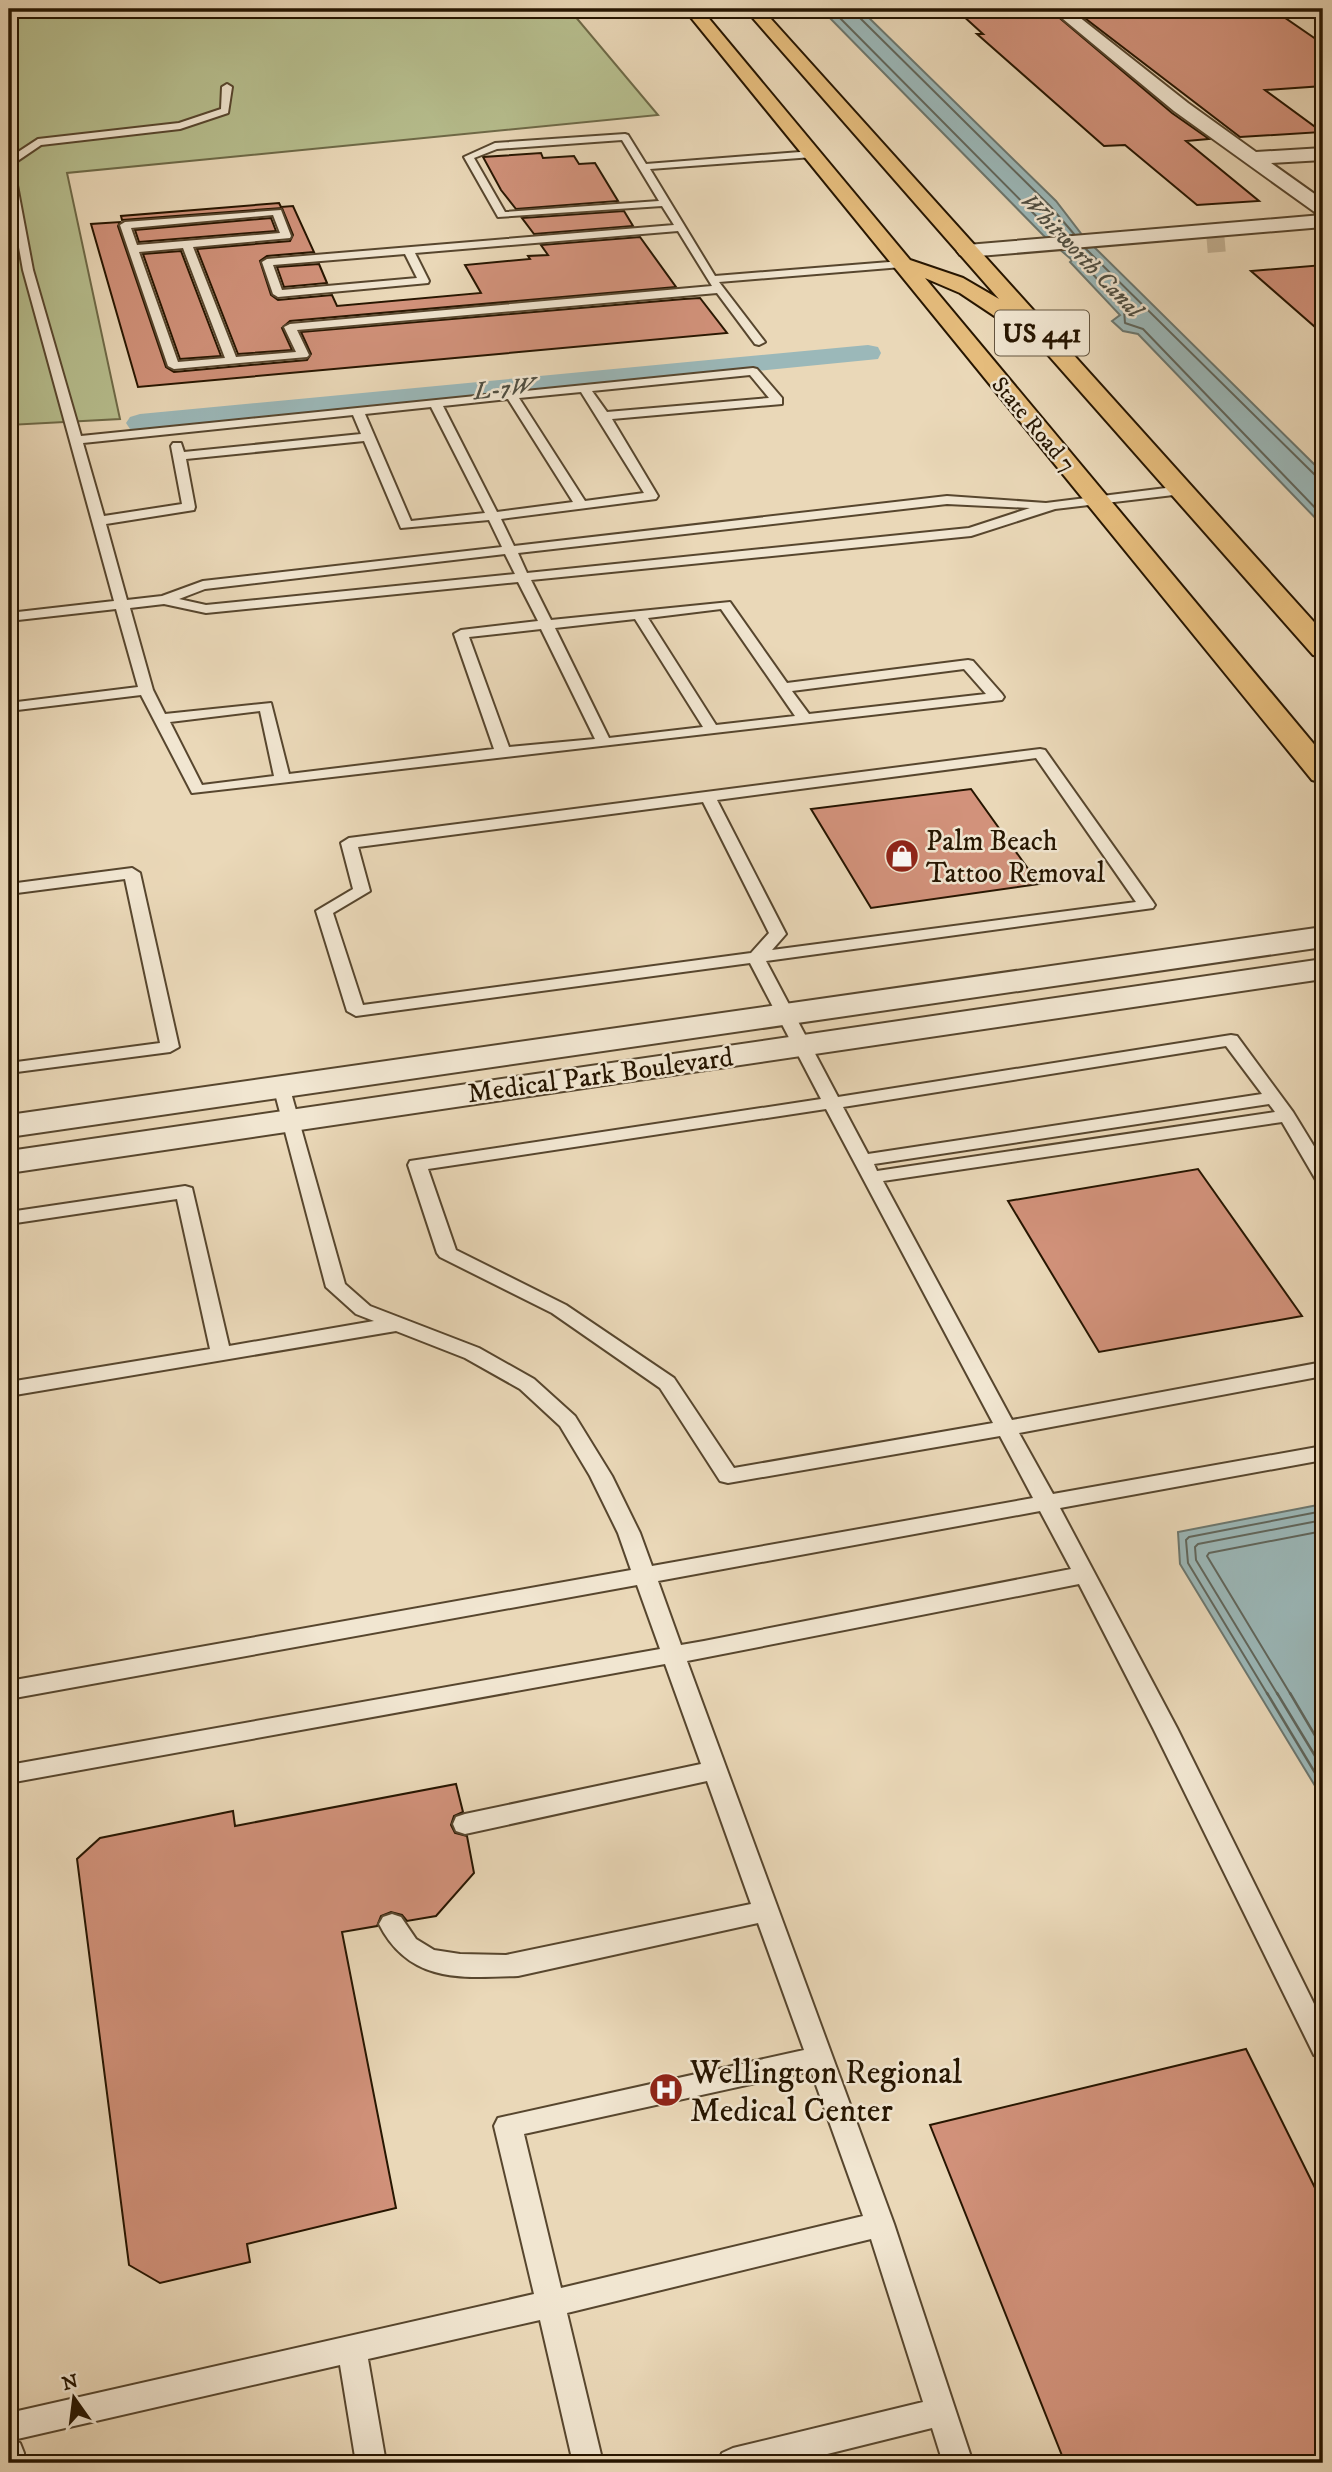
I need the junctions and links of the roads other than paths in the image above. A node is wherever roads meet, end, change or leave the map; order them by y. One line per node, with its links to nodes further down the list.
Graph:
1 (692, 9): 7 (main road, State Road 7 / US 441)
2 (753, 9): 26 (main road, US 441)
3 (1059, 9): 9 (street)
4 (1316, 9): 5 (street)
5 (1323, 14)
6 (227, 87): 10 (lane)
7 (813, 154): 11 (lane); 12 (main road, State Road 7 / US 441)
8 (1323, 154): 9 (street)
9 (1256, 159): 14 (street)
10 (9, 163): 40 (lane)
11 (644, 167): 13 (lane); 13 (lane)
12 (847, 197): 17 (main road); 27 (main road, State Road 7 / US 441)
13 (666, 203): 16 (lane)
14 (1323, 209)
15 (1323, 221): 19 (street)
16 (681, 228): 25 (lane); 28 (lane)
17 (900, 231)
18 (1323, 236): 19 (street)
19 (1261, 237): 20 (street); 22 (street)
20 (1230, 242)
21 (187, 244): 24 (lane); 24 (lane); 32 (lane)
22 (1103, 246): 23 (street); 26 (street)
23 (1203, 248)
24 (133, 249): 32 (lane)
25 (409, 251): 25 (lane)
26 (963, 255): 31 (main road, US 441)
27 (902, 264): 28 (lane); 31 (main road); 43 (main road, State Road 7 / US 441)
28 (712, 279): 29 (lane)
29 (720, 289): 30 (lane); 32 (lane)
30 (759, 342)
31 (1059, 353): 42 (main road, US 441)
32 (232, 361)
33 (584, 390): 34 (lane); 37 (lane); 37 (lane)
34 (512, 397): 35 (lane); 44 (lane)
35 (436, 405): 36 (lane); 46 (lane)
36 (358, 412): 38 (lane); 39 (lane)
37 (604, 416): 44 (lane)
38 (174, 430): 40 (lane); 41 (lane)
39 (368, 437): 41 (lane); 46 (lane)
40 (75, 440): 47 (lane)
41 (179, 456): 47 (lane)
42 (1182, 491): 43 (lane); 55 (main road, US 441)
43 (1097, 499): 45 (lane); 58 (main road, State Road 7 / US 441)
44 (581, 505): 46 (lane)
45 (1053, 505): 48 (lane); 49 (lane)
46 (493, 516): 48 (lane)
47 (98, 521): 51 (lane)
48 (510, 551): 49 (lane); 50 (lane)
49 (524, 579): 50 (lane); 54 (lane)
50 (164, 600): 51 (lane)
51 (124, 603): 53 (lane); 57 (lane)
52 (639, 614): 54 (lane); 56 (lane); 62 (lane)
53 (9, 617)
54 (546, 624): 63 (lane); 64 (lane)
55 (1323, 649)
56 (781, 688): 61 (lane); 61 (lane)
57 (146, 690): 59 (lane); 60 (lane)
58 (1254, 691): 65 (main road); 66 (main road, State Road 7 / US 441)
59 (9, 707)
60 (159, 719): 67 (lane); 67 (lane)
61 (804, 719): 62 (lane)
62 (712, 730): 63 (lane)
63 (604, 743): 64 (lane)
64 (503, 752): 67 (lane)
65 (1323, 754)
66 (1323, 774)
67 (284, 780)
68 (706, 795): 71 (lane); 71 (lane); 71 (lane)
69 (9, 889): 77 (lane)
70 (1323, 937): 72 (street, Medical Park Boulevard)
71 (756, 958): 75 (lane)
72 (1168, 959): 74 (street); 75 (street, Medical Park Boulevard)
73 (1323, 969): 74 (street, Medical Park Boulevard)
74 (1191, 988): 76 (street, Medical Park Boulevard)
75 (784, 1013): 76 (lane); 78 (street, Medical Park Boulevard)
76 (801, 1044): 80 (lane); 82 (street, Medical Park Boulevard)
77 (9, 1068)
78 (282, 1086): 82 (lane); 83 (street, Medical Park Boulevard)
79 (1273, 1098): 80 (lane); 81 (lane); 85 (lane)
80 (833, 1104): 85 (lane); 92 (lane)
81 (1287, 1116): 85 (lane); 86 (lane)
82 (291, 1120): 84 (street, Medical Park Boulevard); 88 (lane)
83 (9, 1126)
84 (9, 1162)
85 (868, 1169): 92 (lane)
86 (1323, 1176)
87 (9, 1217): 89 (lane)
88 (398, 1324): 89 (lane); 96 (lane)
89 (221, 1354): 91 (lane)
90 (1323, 1369): 92 (lane)
91 (9, 1389)
92 (1006, 1428): 94 (lane)
93 (1323, 1453): 94 (lane)
94 (1046, 1503): 95 (lane); 96 (lane)
95 (1083, 1575): 97 (lane); 104 (lane)
96 (646, 1576): 97 (lane); 98 (lane)
97 (673, 1655): 99 (lane); 100 (lane)
98 (9, 1690)
99 (715, 1770): 101 (lane); 102 (lane)
100 (9, 1774)
101 (465, 1824)
102 (766, 1912): 103 (lane); 105 (lane)
103 (392, 1924)
104 (1323, 2047)
105 (819, 2058): 106 (lane); 107 (lane)
106 (880, 2224): 107 (lane); 109 (lane)
107 (550, 2304): 108 (lane); 114 (lane)
108 (352, 2348): 110 (lane); 113 (lane)
109 (941, 2412): 115 (lane); 116 (lane)
110 (9, 2427)
111 (9, 2453): 112 (lane)
112 (9, 2463)
113 (371, 2463)
114 (588, 2463)
115 (733, 2463)
116 (958, 2463)

